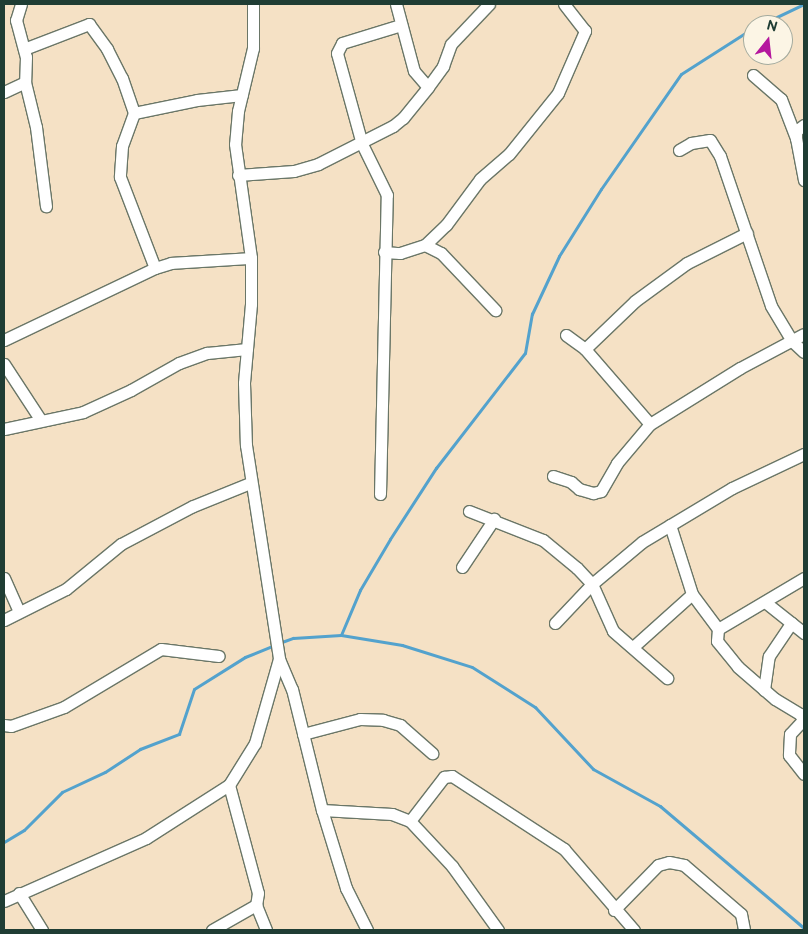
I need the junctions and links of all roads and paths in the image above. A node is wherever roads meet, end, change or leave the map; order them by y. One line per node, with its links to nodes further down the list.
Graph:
1 (254, 4): 12 (street)
2 (396, 4): 6 (street)
3 (489, 4): 10 (street)
4 (564, 4): 22 (street)
5 (18, 5): 7 (street)
6 (401, 25): 10 (street); 16 (street)
7 (24, 49): 9 (street); 13 (street)
8 (753, 75): 15 (street)
9 (25, 82): 11 (street); 20 (street)
10 (428, 87): 16 (street)
11 (4, 92)
12 (242, 96): 13 (street); 18 (street)
13 (134, 113): 25 (street)
14 (804, 124): 15 (street)
15 (796, 138): 19 (street)
16 (362, 144): 18 (street); 23 (street)
17 (679, 150): 21 (street)
18 (238, 175): 24 (street)
19 (804, 180)
20 (46, 206)
21 (748, 233): 30 (street); 32 (street)
22 (425, 245): 23 (street); 26 (street)
23 (384, 252): 41 (street)
24 (251, 258): 25 (street); 31 (street)
25 (155, 268): 29 (street)
26 (496, 310)
27 (804, 334): 30 (street)
28 (566, 335): 32 (street)
29 (4, 340)
30 (792, 341): 33 (street); 36 (street)
31 (247, 349): 35 (street); 40 (street)
32 (585, 349): 36 (street)
33 (804, 352)
34 (4, 364): 35 (street)
35 (40, 419): 37 (street)
36 (650, 424): 39 (street)
37 (4, 429)
38 (804, 454): 44 (street)
39 (552, 476)
40 (250, 483): 51 (street); 59 (street)
41 (380, 494)
42 (469, 511): 43 (street)
43 (494, 519): 45 (street); 48 (street)
44 (670, 524): 48 (street); 49 (street)
45 (462, 567)
46 (4, 578): 51 (street)
47 (804, 578): 50 (street)
48 (592, 584): 53 (street); 57 (street)
49 (692, 594): 55 (street); 57 (street)
50 (765, 602): 54 (street); 55 (street)
51 (19, 611): 52 (street)
52 (4, 620)
53 (555, 623)
54 (791, 623): 56 (street); 61 (street)
55 (718, 629): 61 (street)
56 (804, 633)
57 (633, 647): 60 (street)
58 (219, 656): 62 (street)
59 (279, 659): 63 (street); 66 (street)
60 (667, 678)
61 (764, 690): 65 (street)
62 (6, 727)
63 (303, 734): 64 (street); 67 (street)
64 (432, 753)
65 (804, 774)
66 (230, 784): 69 (street); 71 (street)
67 (322, 810): 68 (street); 76 (street)
68 (410, 822): 72 (street); 77 (street)
69 (20, 893): 70 (street); 73 (street)
70 (4, 901)
71 (256, 905): 74 (street); 75 (street)
72 (614, 910): 78 (street); 79 (street)
73 (42, 930)
74 (212, 930)
75 (266, 930)
76 (368, 930)
77 (498, 930)
78 (634, 930)
79 (744, 930)

